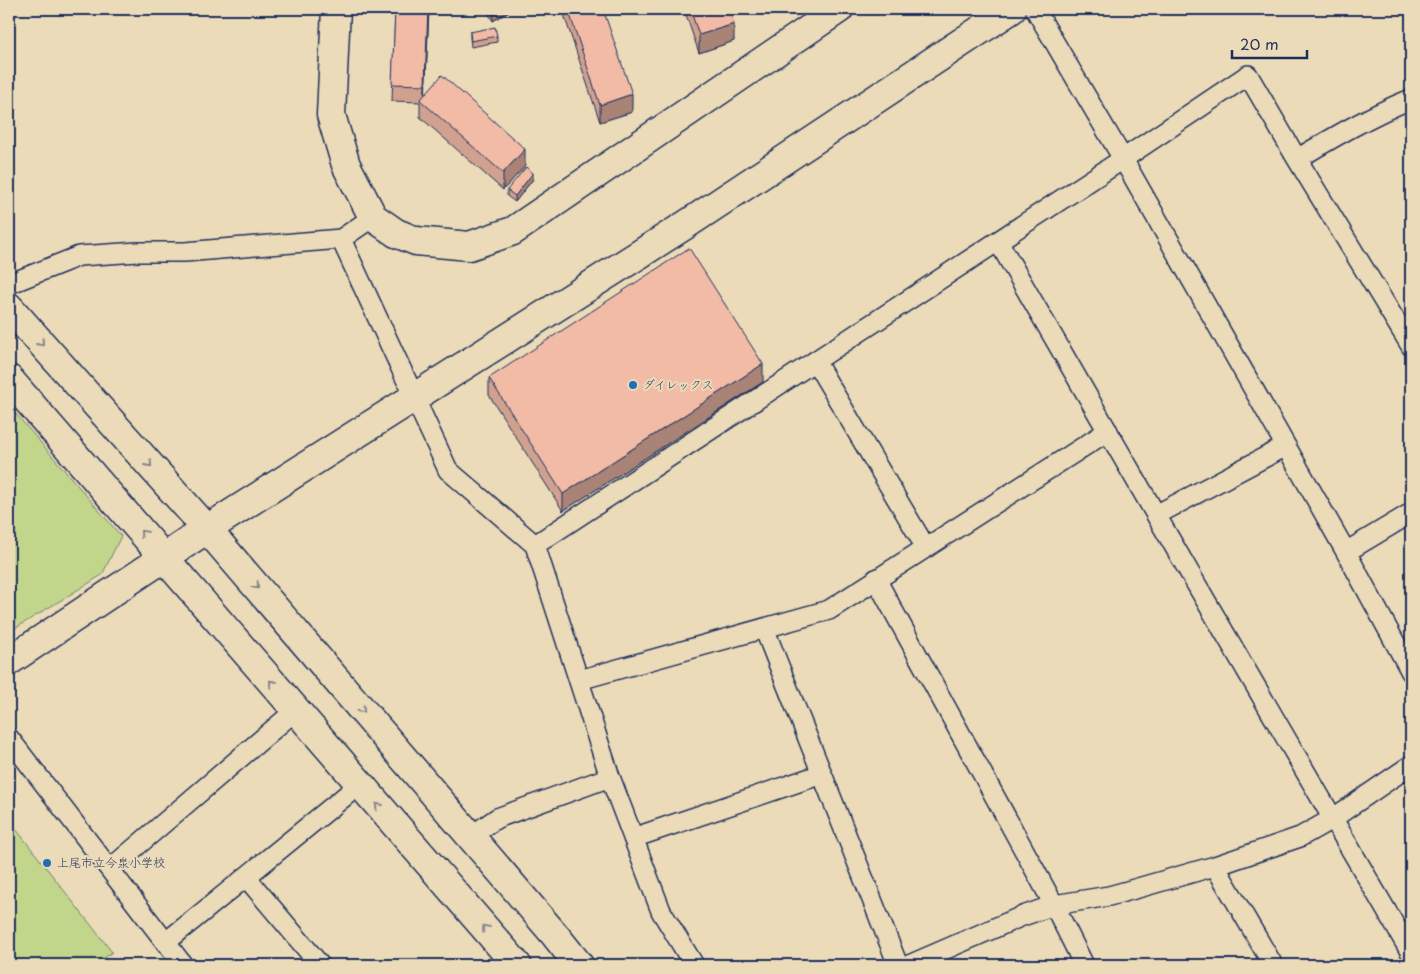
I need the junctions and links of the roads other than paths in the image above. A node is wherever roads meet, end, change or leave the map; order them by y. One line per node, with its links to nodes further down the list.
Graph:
1 (336, 9): 8 (street)
2 (839, 9): 8 (street)
3 (1012, 9): 16 (street)
4 (1035, 9): 6 (street)
5 (1411, 99): 7 (street)
6 (1123, 159): 7 (street); 10 (street); 18 (street)
7 (1297, 159): 13 (street)
8 (373, 217): 9 (street)
9 (340, 240): 11 (street); 16 (street)
10 (998, 241): 14 (street); 17 (street)
11 (9, 284)
12 (9, 307): 21 (street, one-way to 21)
13 (1411, 346)
14 (815, 361): 22 (street); 23 (street)
15 (9, 380): 25 (street, one-way to 15)
16 (414, 397): 21 (street); 22 (street)
17 (1108, 431): 20 (street); 23 (street)
18 (1286, 446): 20 (street); 24 (street)
19 (1411, 513): 24 (street)
20 (1156, 515): 37 (street)
21 (207, 529): 25 (street); 38 (street, one-way to 38)
22 (535, 545): 30 (street)
23 (926, 548): 26 (street)
24 (1346, 552): 29 (street)
25 (164, 557): 28 (street); 31 (street, one-way to 25)
26 (876, 579): 27 (street); 43 (street)
27 (764, 628): 30 (street); 34 (street)
28 (9, 660)
29 (1411, 672)
30 (579, 680): 35 (street)
31 (296, 710): 36 (street); 41 (street)
32 (9, 738): 41 (street)
33 (1411, 765): 37 (street)
34 (822, 774): 39 (street); 51 (street)
35 (610, 776): 38 (street); 39 (street)
36 (360, 784): 42 (street); 46 (street, one-way to 36)
37 (1332, 819): 40 (street); 45 (street)
38 (471, 836): 49 (street)
39 (633, 838): 50 (street)
40 (1215, 866): 43 (street); 54 (street)
41 (110, 869): 44 (street)
42 (246, 876): 44 (street); 48 (street)
43 (1054, 905): 52 (street); 53 (street)
44 (166, 942): 47 (street)
45 (1411, 953)
46 (510, 963)
47 (183, 965)
48 (320, 965)
49 (579, 965)
50 (694, 965)
51 (898, 965)
52 (909, 965)
53 (1084, 965)
54 (1273, 965)

